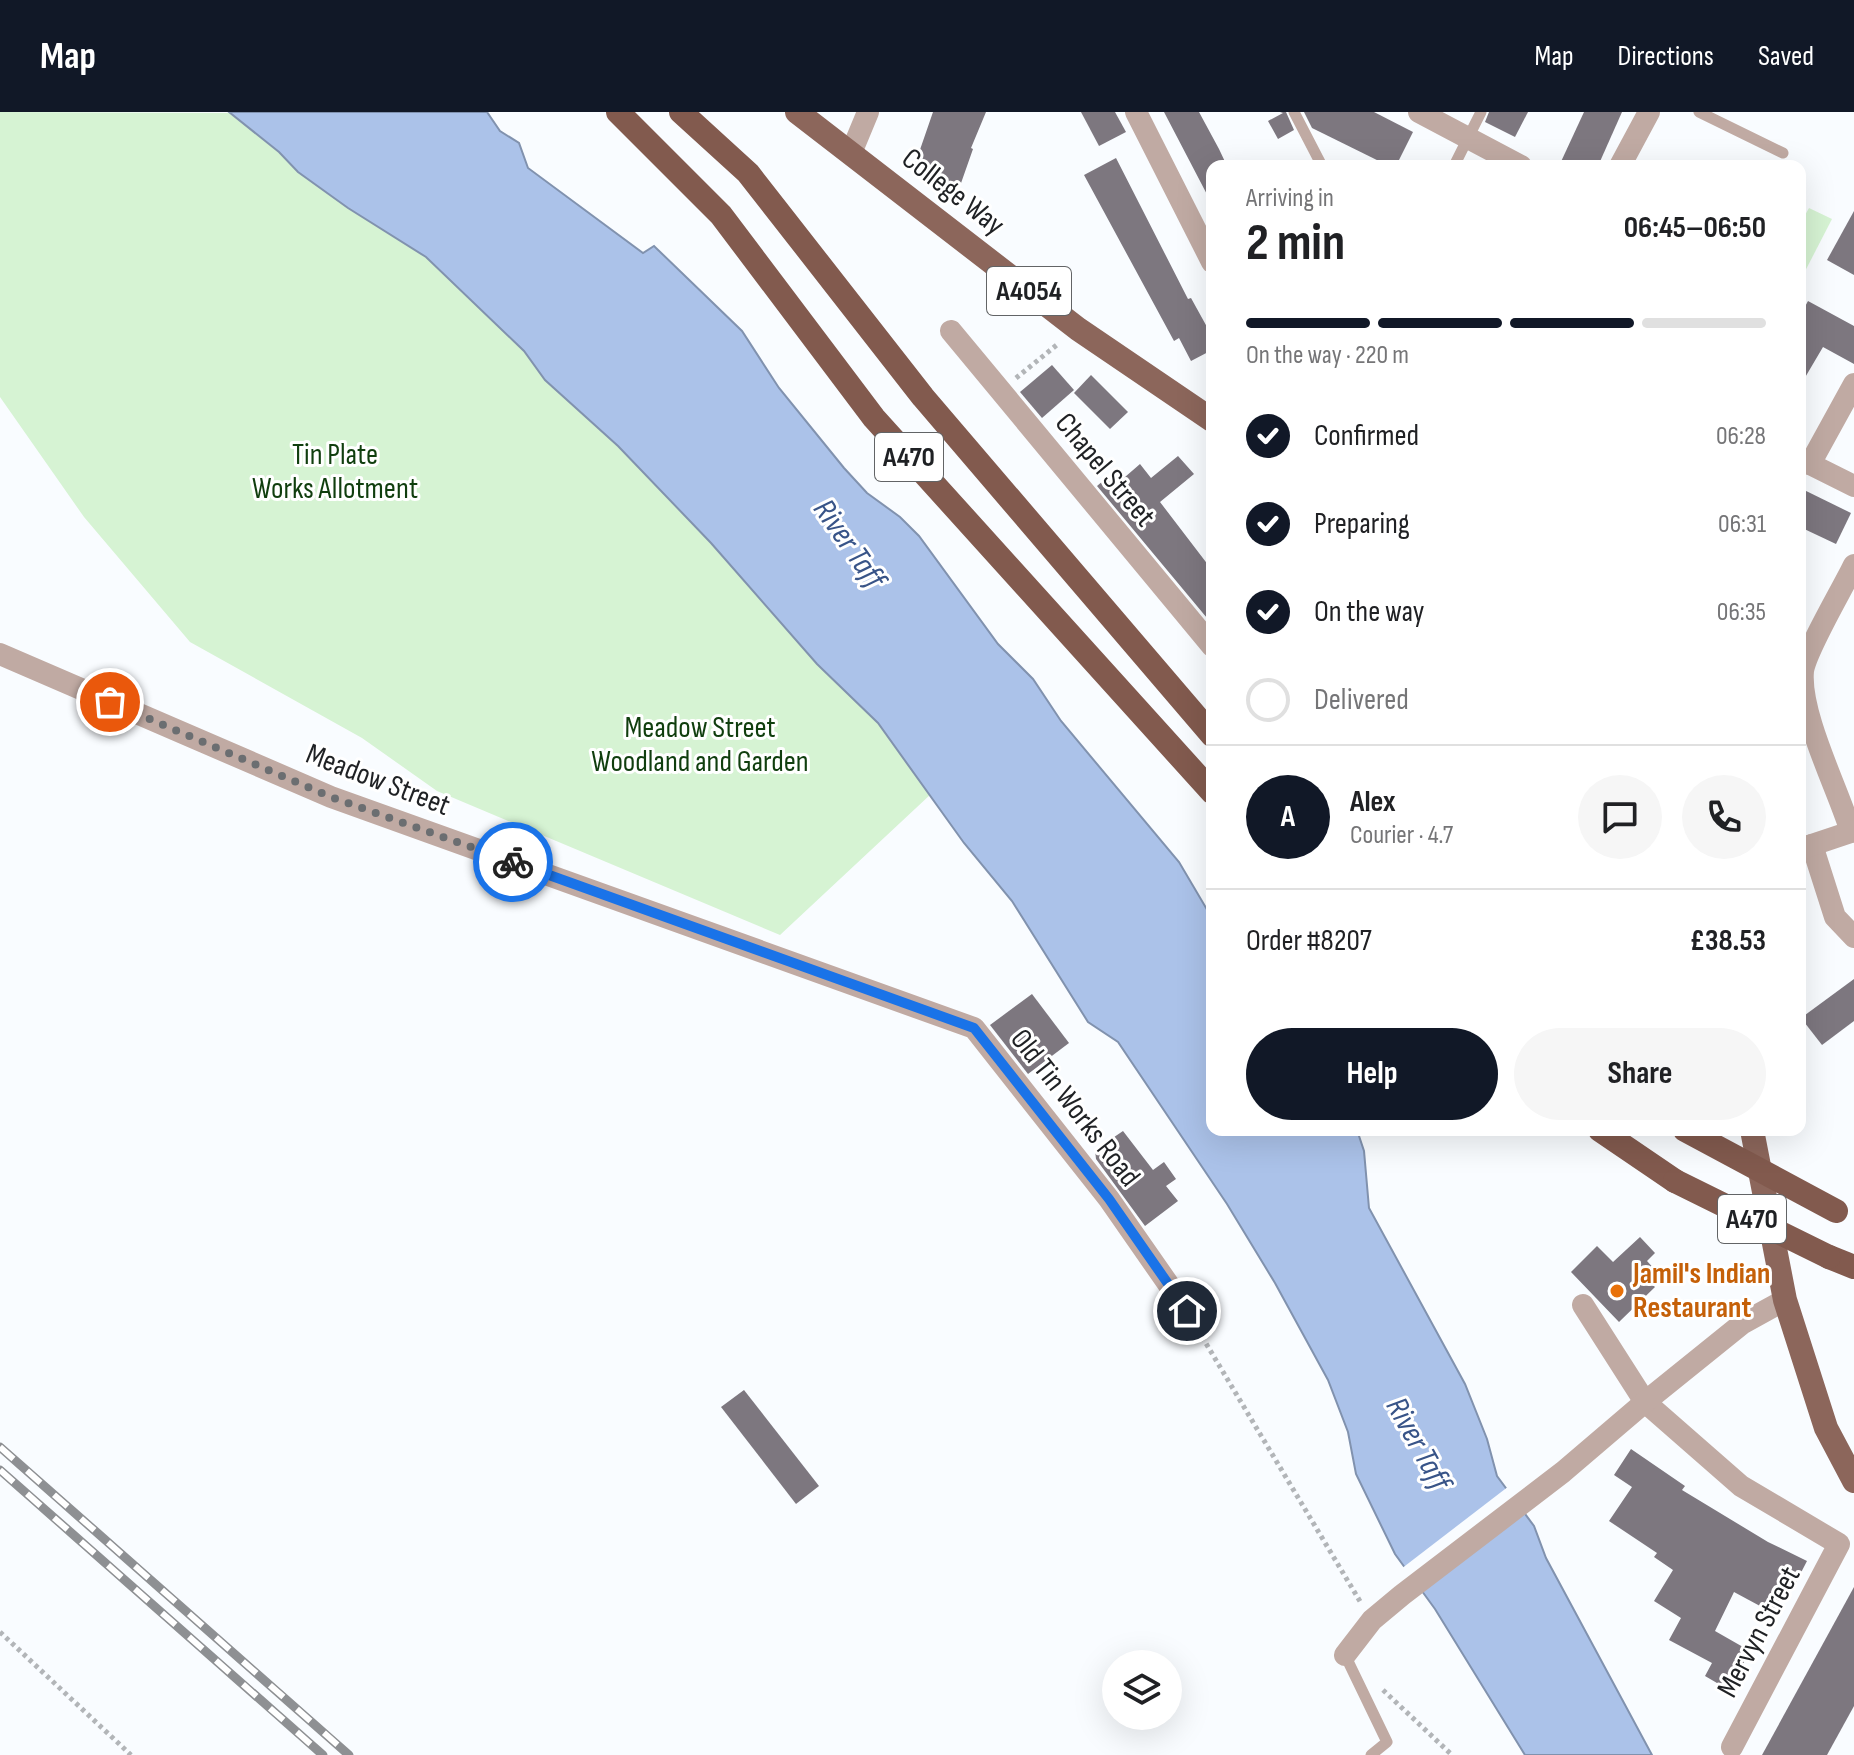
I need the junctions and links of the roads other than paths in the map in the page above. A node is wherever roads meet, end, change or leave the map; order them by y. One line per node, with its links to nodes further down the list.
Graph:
1 (618, 112): 31 (highway, A470)
2 (681, 112): 30 (highway, A470)
3 (797, 112): 12 (main road, A4054)
4 (868, 112): 12 (street)
5 (1136, 112): 18 (street)
6 (1294, 112): 14 (lane)
7 (1419, 112): 11 (street)
8 (1481, 112): 11 (lane)
9 (1649, 112): 17 (street)
10 (1699, 112): 13 (lane)
11 (1469, 139): 15 (lane); 16 (street)
12 (851, 153): 21 (main road, College Way / A4054)
13 (1783, 153)
14 (1319, 160)
15 (1457, 160)
16 (1509, 160)
17 (1623, 160)
18 (1206, 250)
19 (951, 331): 26 (street, Chapel Street)
20 (1854, 384): 22 (street)
21 (1206, 416)
22 (1806, 459)
23 (1806, 462): 24 (street)
24 (1854, 486)
25 (1854, 565): 28 (street)
26 (1206, 639)
27 (0, 654): 35 (street, Meadow Street)
28 (1806, 663)
29 (1806, 699): 32 (street)
30 (1206, 728)
31 (1206, 785)
32 (1852, 832): 33 (street)
33 (1806, 847): 34 (street)
34 (1854, 937)
35 (831, 977): 43 (street, Old Tin Works Road)
36 (1609, 1136): 40 (highway, A470, bridge)
37 (1696, 1136): 39 (highway, A470, bridge)
38 (1753, 1136): 41 (main road)
39 (1845, 1215)
40 (1854, 1267)
41 (1785, 1300): 44 (street); 45 (main road)
42 (1583, 1305): 44 (street)
43 (1187, 1311)
44 (1645, 1402): 46 (street); 48 (street, Mervyn Street)
45 (1854, 1481)
46 (1345, 1655): 47 (lane)
47 (1387, 1742): 49 (lane); 50 (lane)
48 (1732, 1747)
49 (1371, 1755)
50 (1394, 1755)

